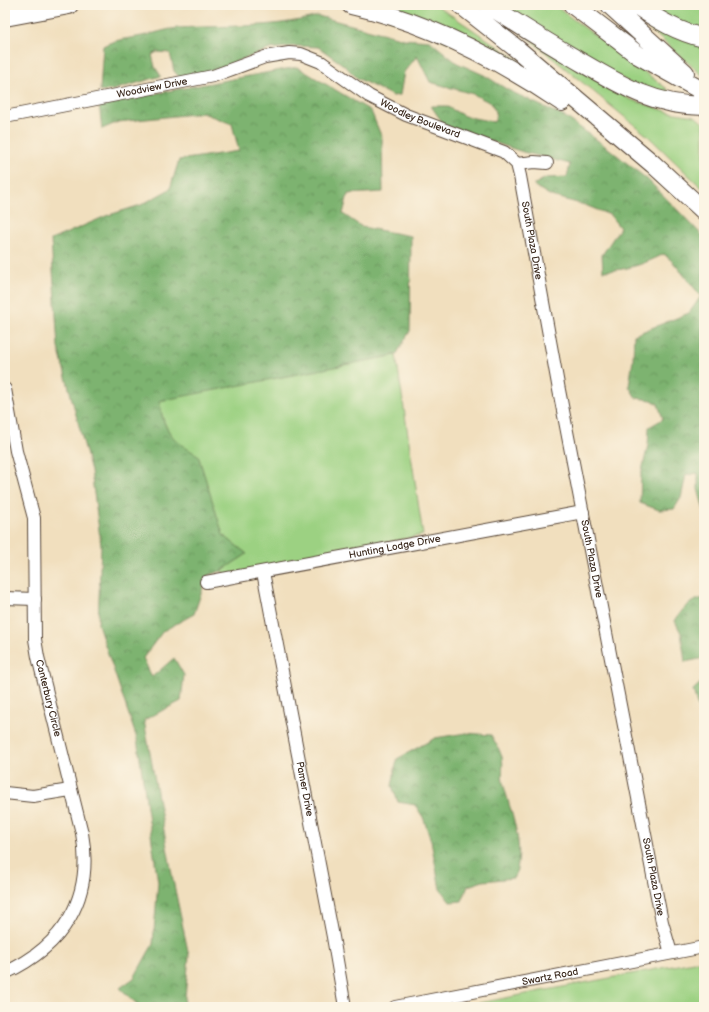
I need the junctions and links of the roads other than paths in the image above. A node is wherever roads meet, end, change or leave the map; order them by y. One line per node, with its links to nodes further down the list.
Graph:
1 (8, 5): 9 (highway)
2 (69, 5): 10 (highway)
3 (351, 5): 16 (highway)
4 (461, 5): 16 (highway)
5 (489, 5): 14 (highway)
6 (573, 5): 13 (highway)
7 (610, 5): 13 (highway)
8 (636, 5): 11 (highway)
9 (5, 6)
10 (5, 17)
11 (704, 38)
12 (298, 54): 15 (street, Woodview Drive); 18 (street, Woodley Boulevard)
13 (704, 92)
14 (704, 106)
15 (5, 117)
16 (617, 133): 19 (highway)
17 (547, 163): 18 (street)
18 (516, 164): 22 (street, South Plaza Drive)
19 (704, 211)
20 (5, 389): 21 (street, Canterbury Circle)
21 (8, 427): 26 (street, Canterbury Circle)
22 (583, 512): 23 (street, Hunting Lodge Drive); 30 (street, South Plaza Drive)
23 (263, 572): 24 (street, Hunting Lodge Drive); 32 (street, Pamer Drive)
24 (206, 582)
25 (5, 598): 26 (street)
26 (35, 599): 27 (street, Canterbury Circle)
27 (70, 790): 28 (street); 31 (street, Canterbury Circle)
28 (5, 794)
29 (704, 947): 30 (street, Swartz Road)
30 (671, 953): 33 (street, Swartz Road)
31 (5, 973)
32 (345, 1007)
33 (395, 1007)

